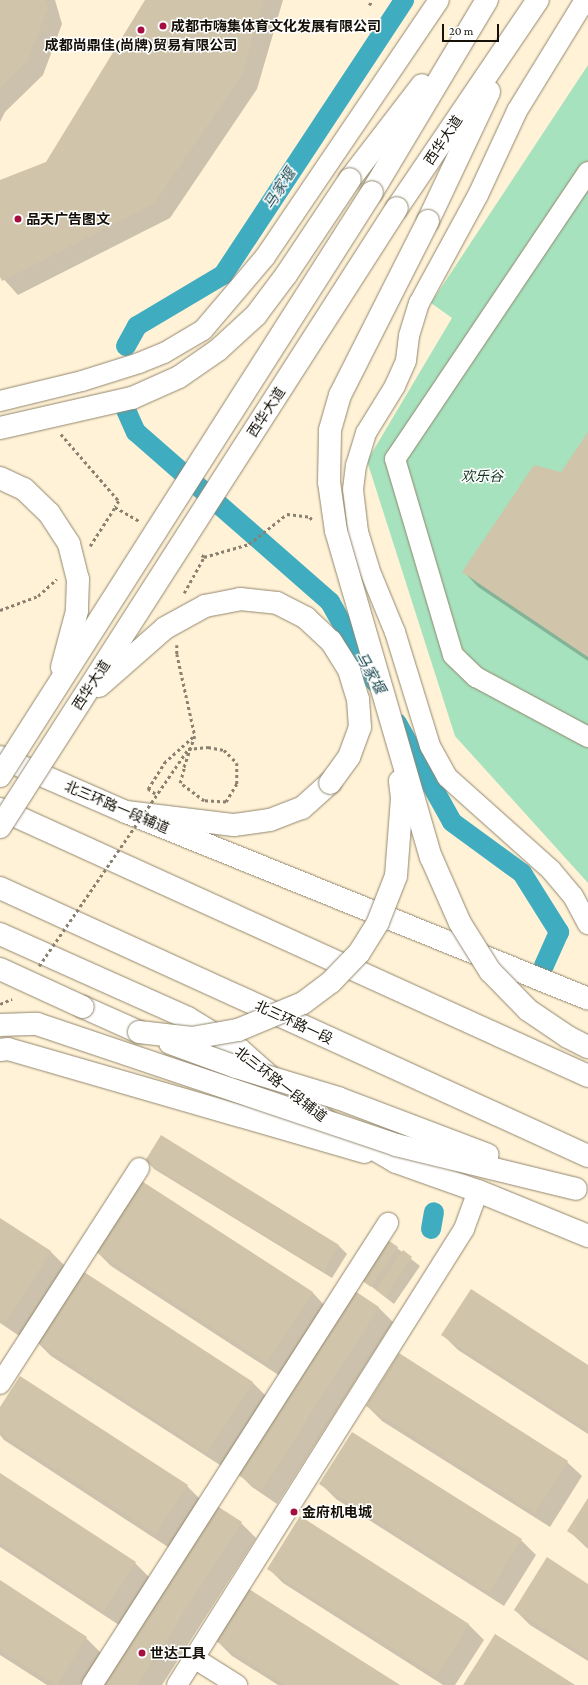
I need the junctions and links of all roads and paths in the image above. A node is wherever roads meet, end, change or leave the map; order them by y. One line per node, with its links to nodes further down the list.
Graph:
1 (373, 0): 6 (path)
2 (439, 0): 9 (street)
3 (538, 0): 7 (main road, 西华大道)
4 (585, 0): 29 (street)
5 (487, 1): 10 (main road, bridge); 16 (main road, 西华大道, bridge)
6 (369, 5)
7 (519, 29): 17 (main road, 西华大道, bridge); 18 (main road, bridge)
8 (588, 172): 20 (street)
9 (0, 401)
10 (0, 428)
11 (52, 434): 13 (path)
12 (0, 478): 16 (main road, bridge)
13 (114, 508)
14 (267, 530): 15 (path)
15 (204, 557)
16 (57, 687): 23 (main road, 西华大道, bridge)
17 (79, 704): 26 (main road, bridge); 27 (main road, 西华大道, bridge)
18 (386, 704): 39 (main road, bridge); 40 (main road, bridge)
19 (195, 736): 24 (path)
20 (588, 737)
21 (0, 757): 26 (main road, 北三环路一段辅道)
22 (184, 768): 24 (path, bridge)
23 (0, 776)
24 (155, 794): 31 (path, bridge)
25 (0, 808): 42 (main road)
26 (126, 812): 34 (main road, 北三环路一段辅道)
27 (0, 827)
28 (0, 888): 43 (main road, 北三环路一段)
29 (588, 924)
30 (0, 934): 44 (main road, 北三环路一段辅道)
31 (38, 968)
32 (0, 969): 39 (main road, bridge)
33 (12, 999): 36 (path)
34 (588, 999)
35 (16, 1001): 37 (path)
36 (0, 1004)
37 (0, 1009)
38 (0, 1025): 47 (main road, bridge)
39 (139, 1032): 47 (main road, bridge)
40 (588, 1047)
41 (0, 1050): 44 (main road)
42 (588, 1076)
43 (588, 1156)
44 (396, 1162): 46 (main road, 北三环路一段辅道)
45 (139, 1168): 50 (street)
46 (478, 1191): 49 (main road, 北三环路一段辅道); 51 (street)
47 (582, 1191)
48 (388, 1223): 52 (street)
49 (588, 1236)
50 (0, 1384)
51 (194, 1658): 53 (street); 54 (street)
52 (92, 1685)
53 (177, 1685)
54 (238, 1685)

